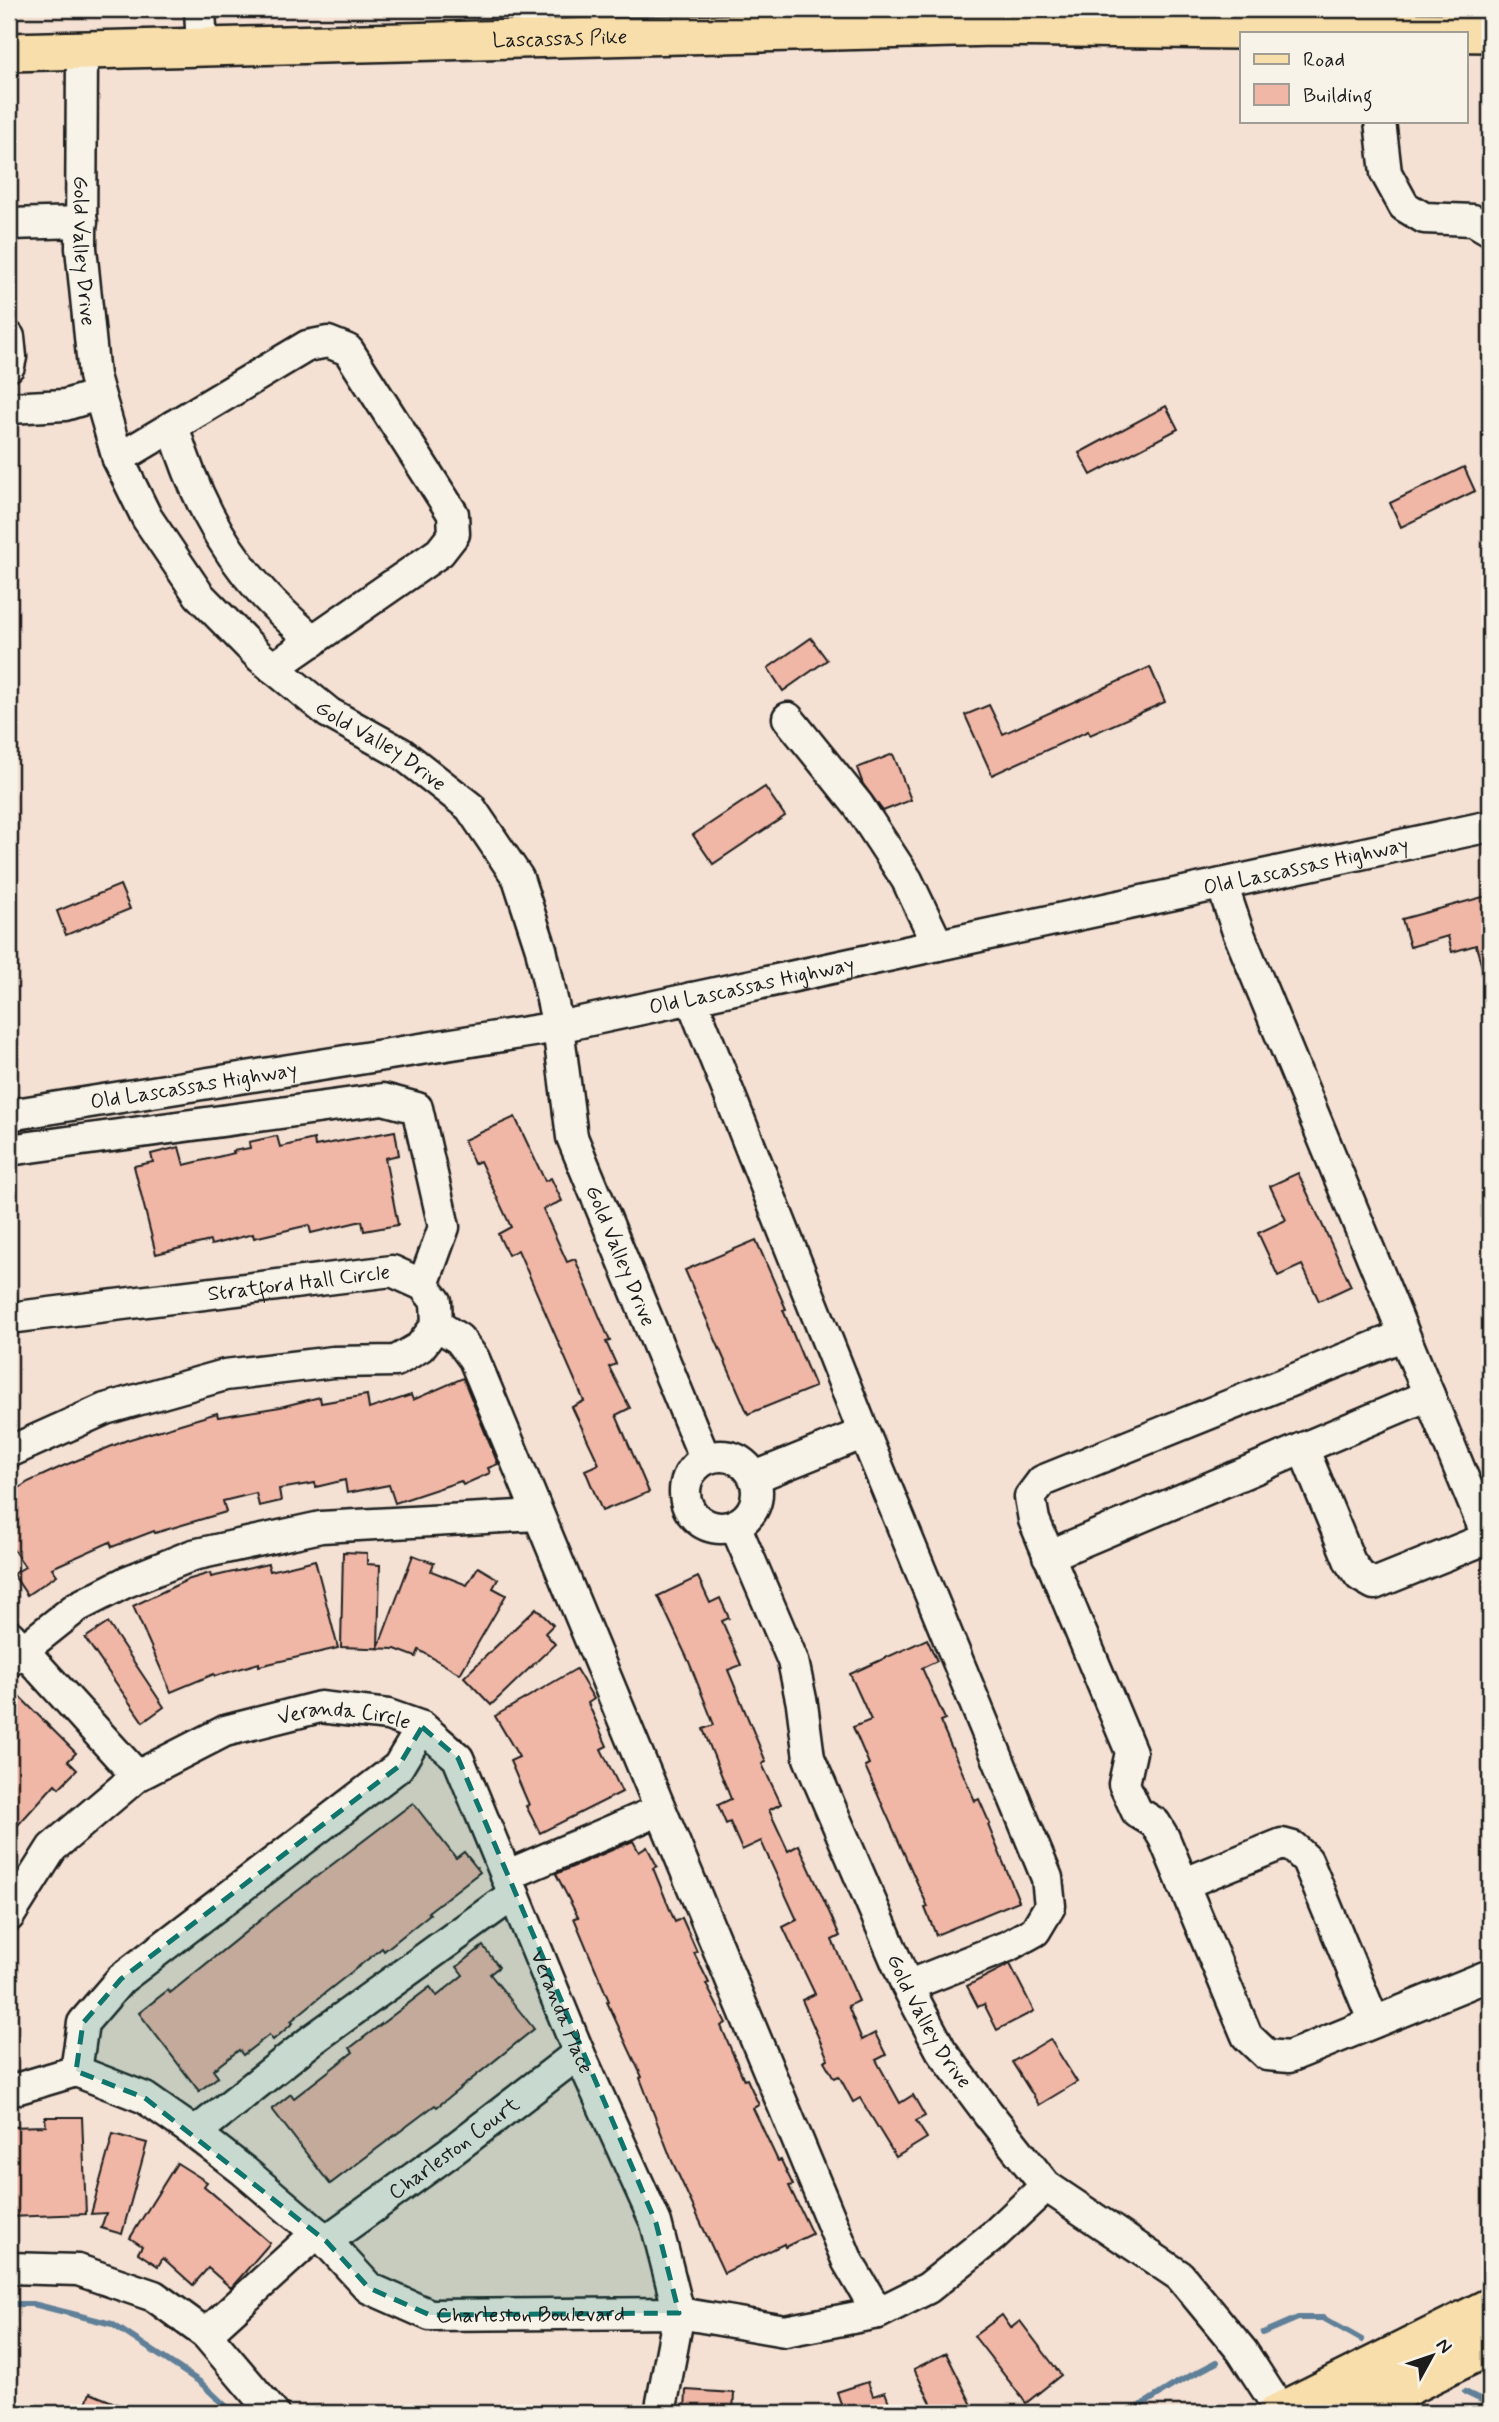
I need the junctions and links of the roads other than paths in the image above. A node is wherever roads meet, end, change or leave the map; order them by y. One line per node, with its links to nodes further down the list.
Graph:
1 (200, 9): 4 (street)
2 (1356, 26): 3 (main road, Lascassas Pike); 4 (main road, Lascassas Pike)
3 (1490, 33)
4 (202, 48): 5 (main road, Lascassas Pike)
5 (82, 51): 6 (main road, Lascassas Pike); 8 (street, Gold Valley Drive)
6 (9, 52)
7 (1380, 122): 10 (street)
8 (82, 222): 9 (street); 13 (street, Gold Valley Drive)
9 (9, 224)
10 (1490, 230)
11 (9, 337): 12 (street)
12 (9, 366)
13 (98, 395): 14 (street); 16 (street, Gold Valley Drive)
14 (9, 408)
15 (173, 426): 16 (street); 17 (street); 17 (street)
16 (118, 460): 18 (street, Gold Valley Drive)
17 (313, 640): 18 (street)
18 (273, 668): 24 (street, Gold Valley Drive)
19 (788, 718): 22 (street)
20 (1490, 826): 21 (street, Old Lascassas Highway)
21 (1222, 884): 22 (street, Old Lascassas Highway); 30 (street)
22 (939, 945): 23 (street, Old Lascassas Highway)
23 (691, 998): 24 (street, Old Lascassas Highway); 32 (street)
24 (558, 1027): 25 (street, Old Lascassas Highway); 35 (street, Gold Valley Drive)
25 (9, 1115)
26 (9, 1150): 27 (street)
27 (423, 1285): 28 (street, Stratford Hall Circle); 29 (street)
28 (9, 1318)
29 (436, 1325): 34 (street); 37 (street)
30 (1404, 1335): 31 (street); 40 (street)
31 (1429, 1395): 33 (street); 39 (street)
32 (864, 1433): 36 (street); 49 (street)
33 (1303, 1448): 39 (street); 40 (street)
34 (9, 1451)
35 (705, 1459): 36 (street); 38 (street)
36 (755, 1477): 38 (street)
37 (538, 1515): 41 (street); 44 (street)
38 (735, 1525): 49 (street, Gold Valley Drive)
39 (1489, 1541)
40 (1048, 1556): 45 (street)
41 (13, 1649): 43 (street)
42 (422, 1727): 43 (street, Veranda Circle); 46 (street, Veranda Place); 52 (street, Veranda Circle)
43 (137, 1776): 47 (street, Veranda Circle)
44 (660, 1810): 46 (street); 60 (street)
45 (1183, 1884): 50 (street); 50 (street)
46 (510, 1885): 51 (street, Veranda Place); 54 (street)
47 (9, 1916)
48 (1490, 1975): 50 (street)
49 (907, 1986): 55 (street, Gold Valley Drive)
50 (1374, 2022)
51 (579, 2053): 56 (street, Charleston Court); 59 (street, Veranda Place)
52 (76, 2071): 53 (street); 54 (street, Charleston Boulevard)
53 (9, 2091)
54 (195, 2133): 56 (street, Charleston Boulevard)
55 (1046, 2186): 60 (street, Charleston Boulevard); 65 (street, Gold Valley Drive)
56 (321, 2237): 59 (street, Charleston Boulevard); 61 (street, Charleston Court)
57 (9, 2268): 61 (street)
58 (1490, 2307): 65 (main road)
59 (679, 2313): 60 (street, Charleston Boulevard); 64 (street)
60 (878, 2314)
61 (206, 2334): 63 (street)
62 (1490, 2346): 66 (main road)
63 (274, 2413)
64 (660, 2413)
65 (1280, 2413)
66 (1354, 2413)

